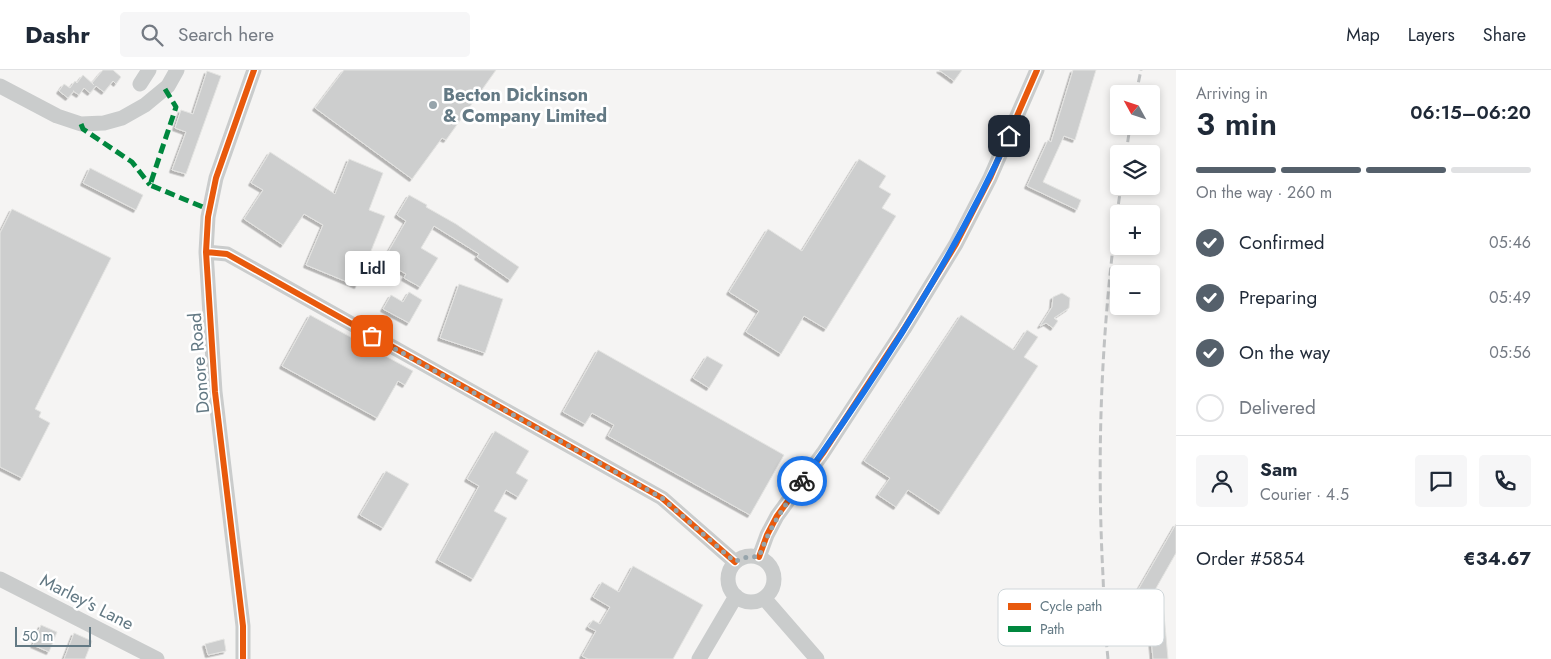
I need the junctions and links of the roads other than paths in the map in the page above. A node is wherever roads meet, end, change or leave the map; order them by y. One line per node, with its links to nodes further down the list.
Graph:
1 (149, 70): 5 (street)
2 (176, 70): 6 (street)
3 (254, 70): 7 (street, Donore Road)
4 (1036, 70): 8 (street)
5 (140, 84)
6 (0, 86)
7 (206, 252): 9 (street); 14 (street, Donore Road)
8 (759, 557): 9 (street); 12 (street)
9 (735, 562): 11 (street)
10 (0, 579): 13 (street, Marley's Lane)
11 (736, 596): 12 (street); 15 (street)
12 (764, 598): 16 (street)
13 (157, 659)
14 (243, 659)
15 (699, 659)
16 (817, 659)

